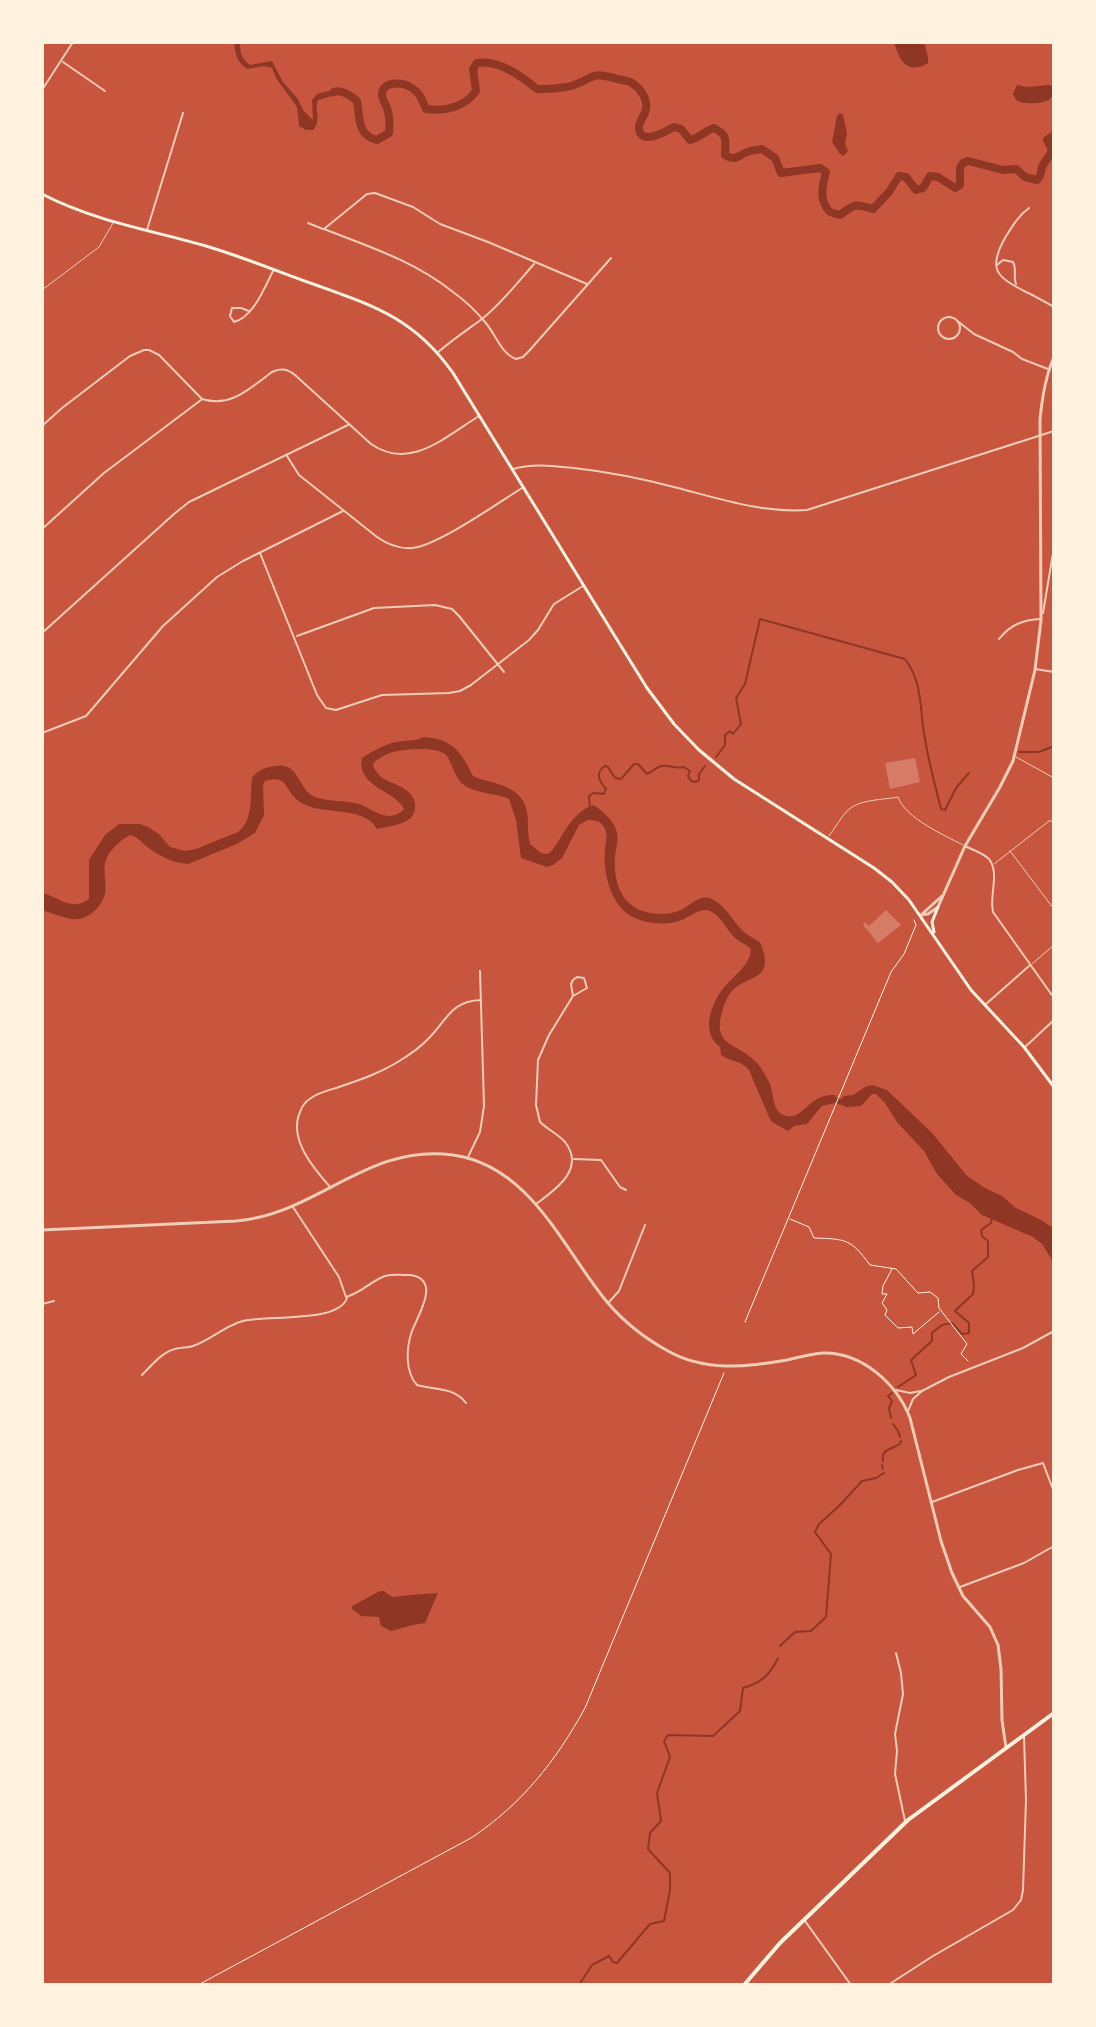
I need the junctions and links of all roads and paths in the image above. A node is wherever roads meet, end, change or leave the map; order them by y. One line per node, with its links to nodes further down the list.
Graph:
1 (73, 42): 2 (street)
2 (61, 61): 3 (street); 4 (street)
3 (42, 90)
4 (105, 91)
5 (183, 113): 11 (street)
6 (42, 194): 8 (main road)
7 (1029, 208): 14 (street)
8 (113, 223): 11 (main road); 18 (lane)
9 (308, 223): 10 (street)
10 (324, 229): 13 (street); 21 (street)
11 (147, 231): 15 (main road)
12 (611, 258): 16 (street)
13 (535, 263): 16 (street); 21 (street)
14 (997, 266): 17 (street); 17 (street)
15 (274, 269): 20 (street); 23 (main road)
16 (587, 284): 21 (street)
17 (1018, 287): 19 (street)
18 (42, 290)
19 (1054, 307)
20 (249, 311): 20 (street)
21 (482, 319): 23 (street)
22 (955, 319): 22 (street); 25 (street)
23 (437, 353): 27 (main road)
24 (1054, 357): 25 (street)
25 (1049, 369): 31 (street)
26 (202, 399): 28 (street); 29 (street); 36 (street)
27 (479, 416): 28 (street); 33 (main road)
28 (349, 424): 32 (street)
29 (42, 426)
30 (1054, 431): 31 (street)
31 (1039, 435): 33 (street); 40 (street)
32 (287, 454): 35 (street); 41 (street)
33 (512, 469): 34 (main road)
34 (523, 487): 35 (street); 39 (main road)
35 (343, 511): 38 (street)
36 (42, 529)
37 (1054, 547): 40 (street)
38 (260, 553): 42 (street); 48 (street)
39 (584, 586): 44 (street); 52 (main road)
40 (1041, 620): 43 (street); 45 (street)
41 (42, 633)
42 (294, 637): 44 (street); 44 (street)
43 (999, 639)
44 (498, 664): 46 (street)
45 (1035, 669): 47 (street); 49 (street)
46 (504, 672)
47 (1054, 672)
48 (42, 733)
49 (1014, 756): 50 (lane); 53 (street)
50 (1054, 778)
51 (1054, 821): 54 (lane)
52 (828, 839): 53 (lane); 59 (main road)
53 (965, 846): 55 (street); 56 (street)
54 (1010, 851): 55 (lane); 58 (lane)
55 (992, 865): 63 (street)
56 (942, 896): 57 (street); 59 (street)
57 (938, 907): 59 (street); 61 (main road)
58 (1054, 909)
59 (921, 915): 61 (main road)
60 (914, 920): 78 (path)
61 (935, 935): 68 (main road)
62 (1054, 945): 63 (lane)
63 (1030, 965): 66 (street); 68 (street)
64 (480, 971): 67 (street)
65 (573, 996): 65 (street); 73 (street)
66 (1054, 998)
67 (481, 1000): 72 (street); 74 (street)
68 (984, 1006): 70 (main road)
69 (1054, 1020): 70 (street)
70 (1024, 1047): 71 (main road)
71 (1054, 1087)
72 (468, 1158): 74 (street); 76 (street)
73 (572, 1159): 75 (street); 76 (street)
74 (331, 1188): 77 (street)
75 (626, 1190)
76 (536, 1205): 84 (street)
77 (293, 1207): 80 (street); 82 (street)
78 (789, 1219): 81 (path); 87 (path)
79 (645, 1225): 84 (street)
80 (42, 1230)
81 (892, 1268): 86 (path); 86 (path)
82 (346, 1297): 91 (street); 94 (street)
83 (54, 1301): 85 (street)
84 (608, 1303): 92 (street)
85 (42, 1304)
86 (941, 1311): 89 (path)
87 (745, 1322)
88 (1054, 1331): 93 (street)
89 (968, 1361)
90 (725, 1371): 106 (path)
91 (142, 1375)
92 (895, 1390): 93 (street); 95 (street)
93 (922, 1391): 95 (street)
94 (466, 1403)
95 (908, 1413): 97 (street)
96 (1054, 1492): 97 (street)
97 (932, 1502): 99 (street)
98 (1054, 1546): 99 (street)
99 (958, 1588): 103 (street)
100 (896, 1653): 104 (street)
101 (1054, 1713): 102 (main road)
102 (1024, 1735): 103 (main road); 109 (street)
103 (1006, 1748): 104 (main road)
104 (906, 1823): 105 (main road)
105 (804, 1920): 107 (main road); 108 (street)
106 (198, 1985)
107 (744, 1985)
108 (851, 1985)
109 (888, 1985)

